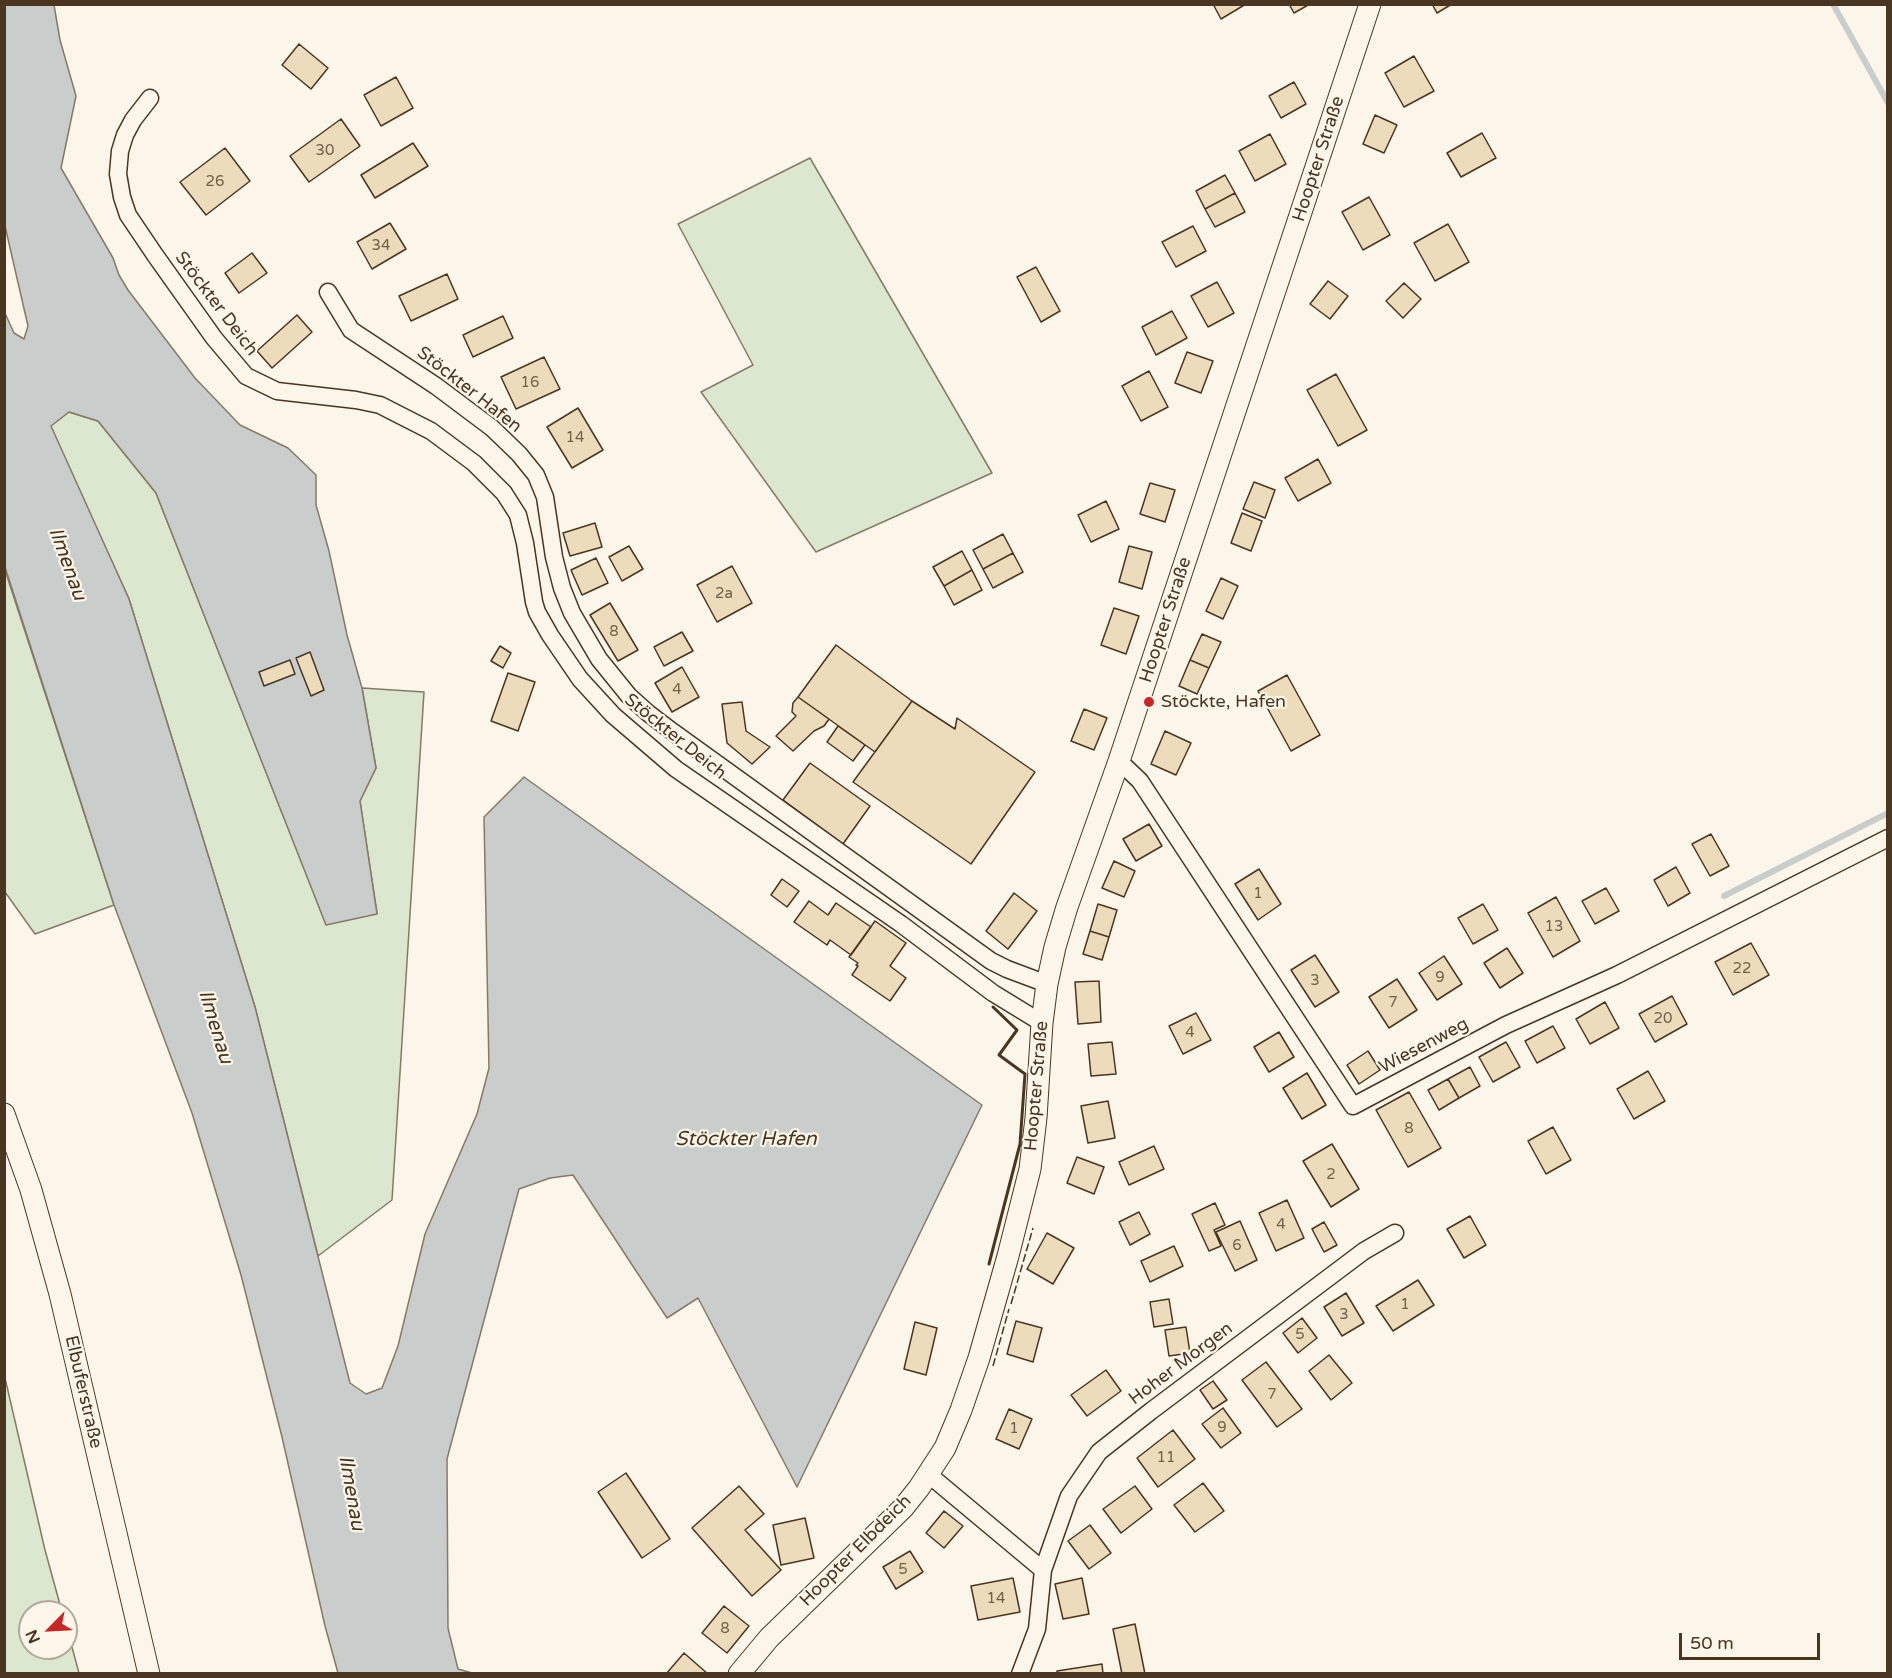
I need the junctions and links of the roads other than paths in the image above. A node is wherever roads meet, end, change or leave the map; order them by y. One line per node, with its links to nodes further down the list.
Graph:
1 (1370, 4): 4 (street, Hoopter Straße)
2 (150, 98): 7 (street, Stöckter Deich)
3 (328, 292): 6 (street, Stöckter Hafen)
4 (1119, 760): 5 (street, Wiesenweg); 6 (street, Hoopter Straße)
5 (1887, 838)
6 (1047, 984): 7 (street, Hoopter Straße)
7 (1042, 1023): 10 (street, Hoopter Straße)
8 (4, 1114): 13 (street, Elbuferstraße)
9 (1395, 1233): 12 (street, Hoher Morgen)
10 (971, 1384): 11 (street, Hoopter Elbdeich)
11 (928, 1474): 12 (street); 14 (street, Hoopter Elbdeich)
12 (1043, 1570): 15 (street, Hoher Morgen)
13 (149, 1674)
14 (739, 1674)
15 (1020, 1674)

